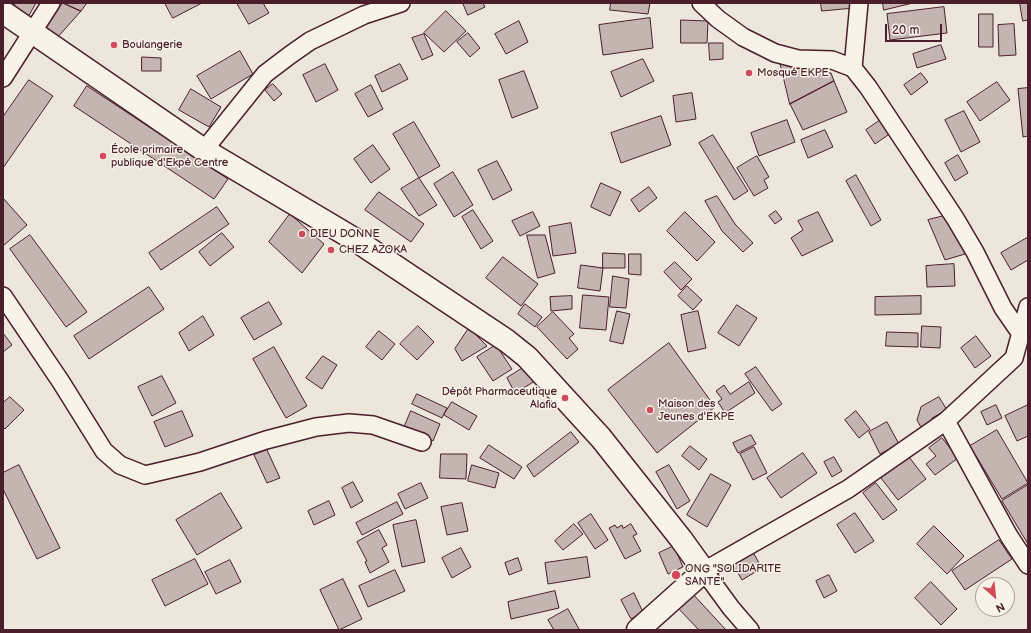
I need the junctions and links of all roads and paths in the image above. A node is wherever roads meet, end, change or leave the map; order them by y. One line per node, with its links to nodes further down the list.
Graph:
1 (51, 3): 6 (street)
2 (401, 3): 9 (street)
3 (701, 3): 7 (street)
4 (859, 3): 7 (street)
5 (3, 12): 6 (street)
6 (32, 32): 8 (street); 9 (street)
7 (853, 68): 12 (street)
8 (3, 78)
9 (204, 150): 17 (street)
10 (3, 296): 15 (street)
11 (1028, 307): 12 (street)
12 (1021, 334): 13 (street)
13 (1021, 360): 14 (street)
14 (946, 421): 16 (street); 17 (street)
15 (422, 442)
16 (1028, 565)
17 (704, 572): 18 (street); 19 (street)
18 (638, 630)
19 (750, 630)

